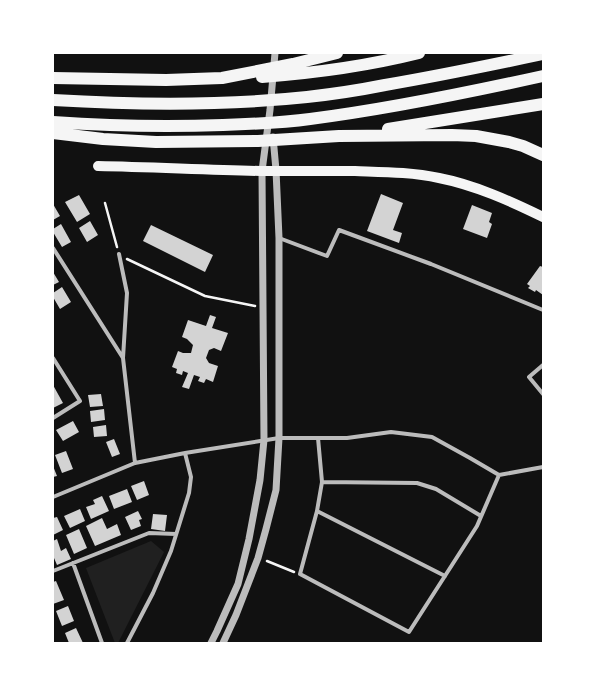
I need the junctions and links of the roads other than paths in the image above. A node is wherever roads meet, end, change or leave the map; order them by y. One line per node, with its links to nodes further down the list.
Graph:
1 (276, 53): 10 (street)
2 (337, 53): 5 (highway)
3 (419, 53): 5 (highway)
4 (543, 54): 8 (highway)
5 (293, 69): 7 (highway)
6 (543, 76): 11 (highway)
7 (53, 78)
8 (53, 100)
9 (543, 104): 13 (highway)
10 (270, 110): 16 (street); 17 (street)
11 (53, 122)
12 (53, 133): 13 (highway)
13 (339, 136): 14 (highway)
14 (543, 155)
15 (98, 166): 17 (main road)
16 (276, 170): 17 (main road); 18 (main road); 19 (street)
17 (262, 171): 30 (street)
18 (543, 217)
19 (279, 238): 22 (street); 28 (street)
20 (53, 248): 24 (street)
21 (119, 254): 24 (street)
22 (543, 310)
23 (53, 358): 27 (street)
24 (123, 358): 32 (street)
25 (543, 365): 26 (street)
26 (543, 394)
27 (53, 418)
28 (279, 438): 29 (street); 30 (street); 46 (street)
29 (318, 438): 34 (street); 35 (street)
30 (264, 440): 31 (street); 45 (street)
31 (185, 453): 32 (street); 39 (street)
32 (135, 463): 36 (street)
33 (543, 467): 34 (street)
34 (499, 475): 38 (street)
35 (322, 482): 37 (street); 38 (street)
36 (53, 497)
37 (318, 511): 42 (street); 42 (street)
38 (481, 516): 42 (street)
39 (176, 534): 40 (street); 44 (street)
40 (73, 563): 41 (street); 43 (street)
41 (53, 571)
42 (445, 576)
43 (102, 643)
44 (127, 643)
45 (211, 643)
46 (223, 643)

